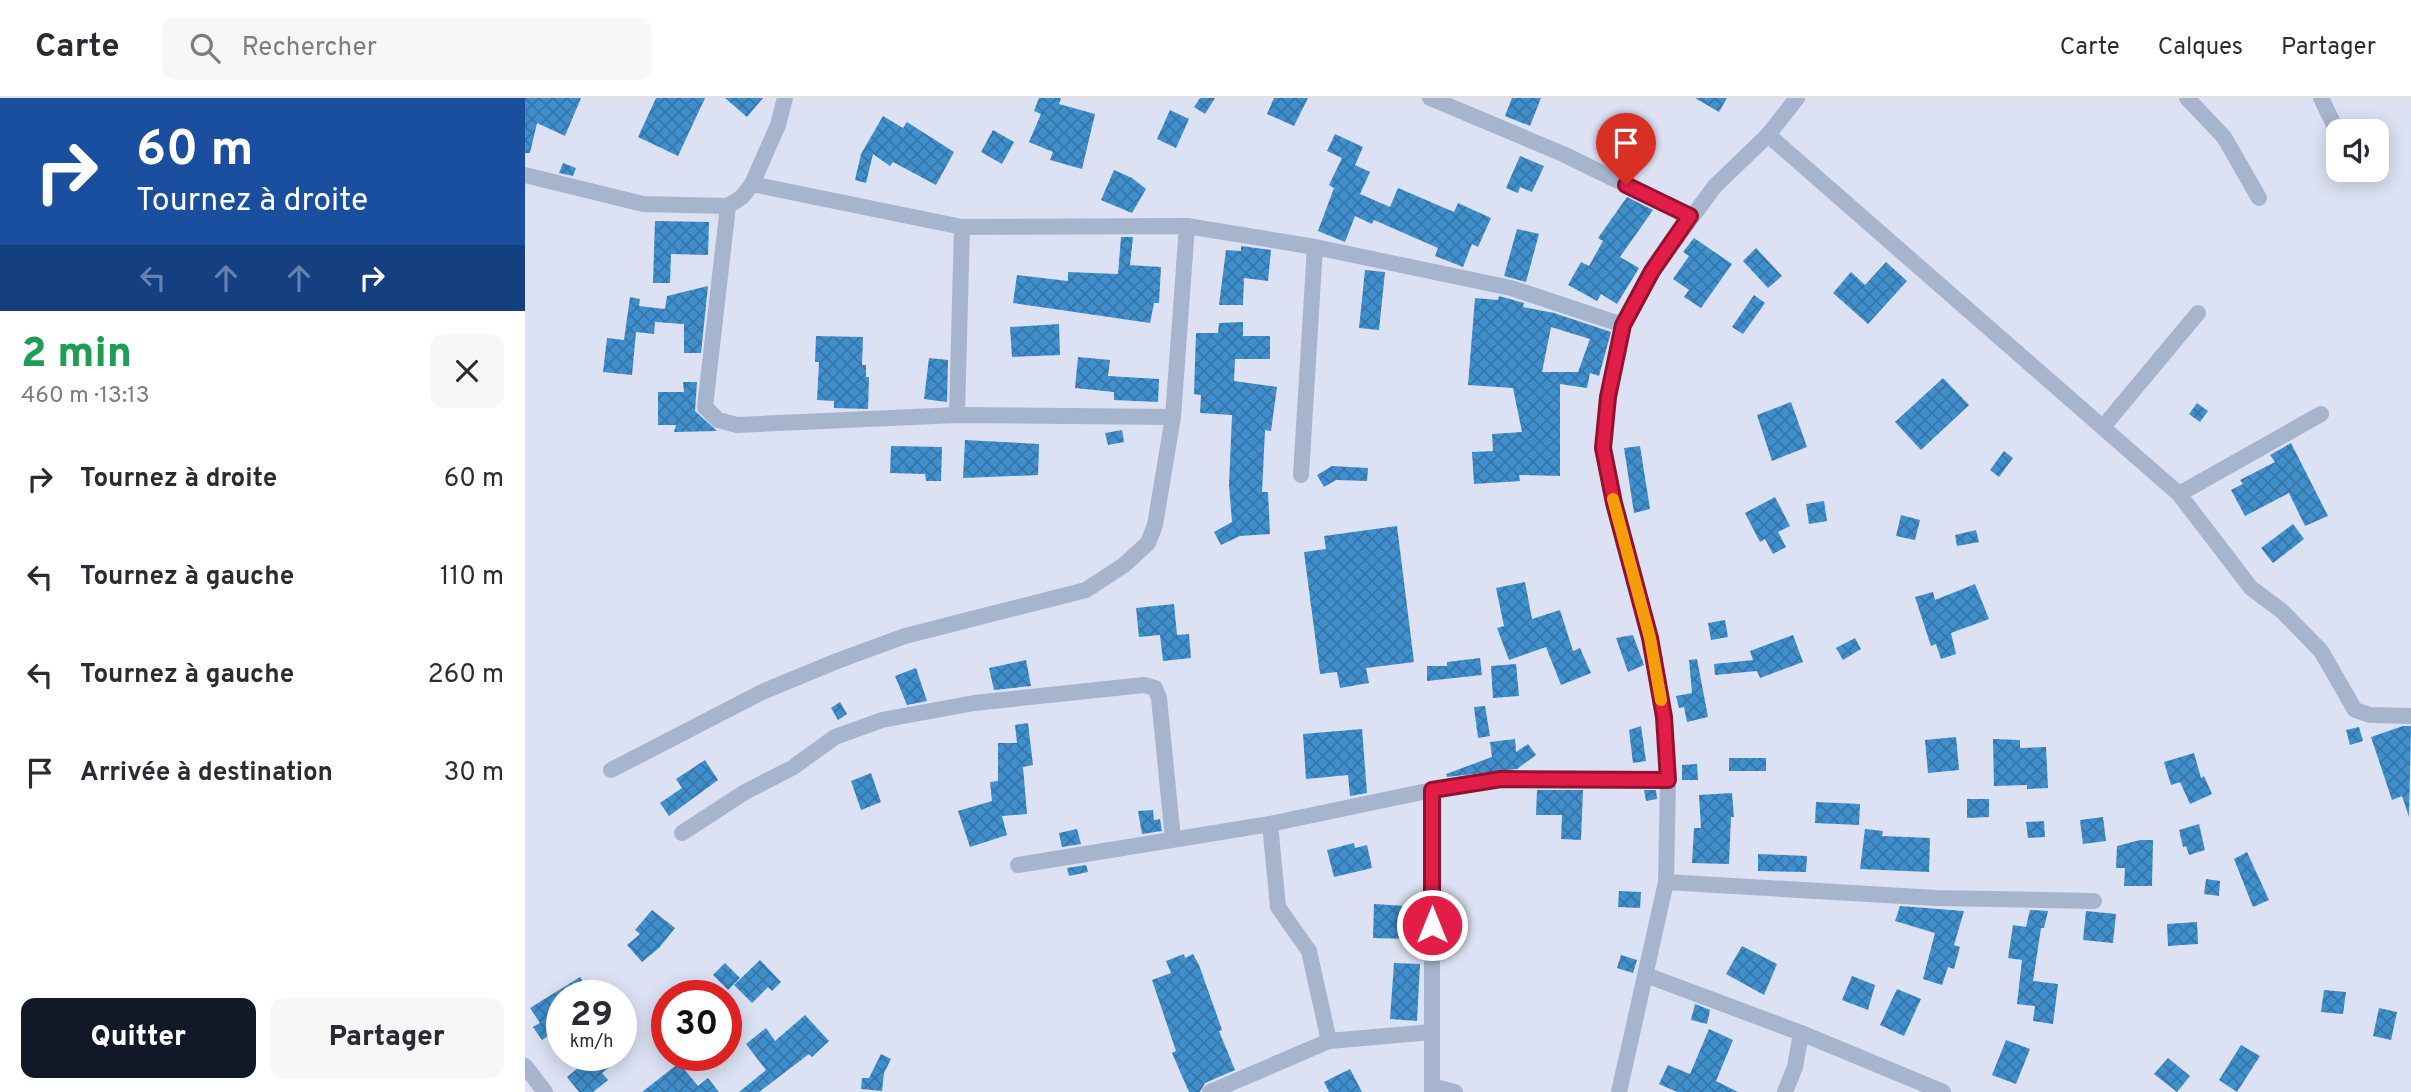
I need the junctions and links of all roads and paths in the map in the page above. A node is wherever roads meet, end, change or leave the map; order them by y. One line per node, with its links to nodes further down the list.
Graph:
1 (785, 98): 9 (street)
2 (1430, 98): 12 (street)
3 (1797, 98): 7 (street)
4 (2187, 98): 10 (street)
5 (2321, 98): 6 (street)
6 (2331, 119)
7 (1768, 135): 12 (street); 21 (street)
8 (525, 175): 11 (street)
9 (752, 184): 11 (street); 14 (street)
10 (2259, 198)
11 (727, 206): 19 (street)
12 (1690, 216): 17 (street)
13 (1187, 226): 14 (street); 15 (street); 20 (street)
14 (962, 227): 19 (street)
15 (1315, 247): 17 (street); 22 (street)
16 (2198, 313): 21 (street)
17 (1623, 325): 26 (street)
18 (2321, 414): 23 (street)
19 (957, 415): 20 (street)
20 (1173, 416): 25 (street)
21 (2103, 427): 23 (street)
22 (1301, 475)
23 (2179, 494): 24 (street)
24 (2411, 716)
25 (611, 770)
26 (1668, 780): 27 (street); 32 (street)
27 (1432, 790): 28 (street); 35 (street)
28 (1270, 824): 30 (street); 37 (street)
29 (682, 833): 30 (street)
30 (1173, 839): 31 (street)
31 (1018, 865)
32 (1666, 882): 33 (street); 34 (street)
33 (2094, 901)
34 (1646, 975): 36 (street); 44 (street)
35 (1432, 1032): 37 (street); 40 (street)
36 (1801, 1033): 39 (street); 45 (street)
37 (1329, 1041): 42 (street)
38 (525, 1066): 41 (street)
39 (1913, 1086): 46 (street)
40 (1432, 1089): 43 (street)
41 (545, 1092)
42 (1210, 1092)
43 (1455, 1092)
44 (1619, 1092)
45 (1785, 1092)
46 (1943, 1092)

